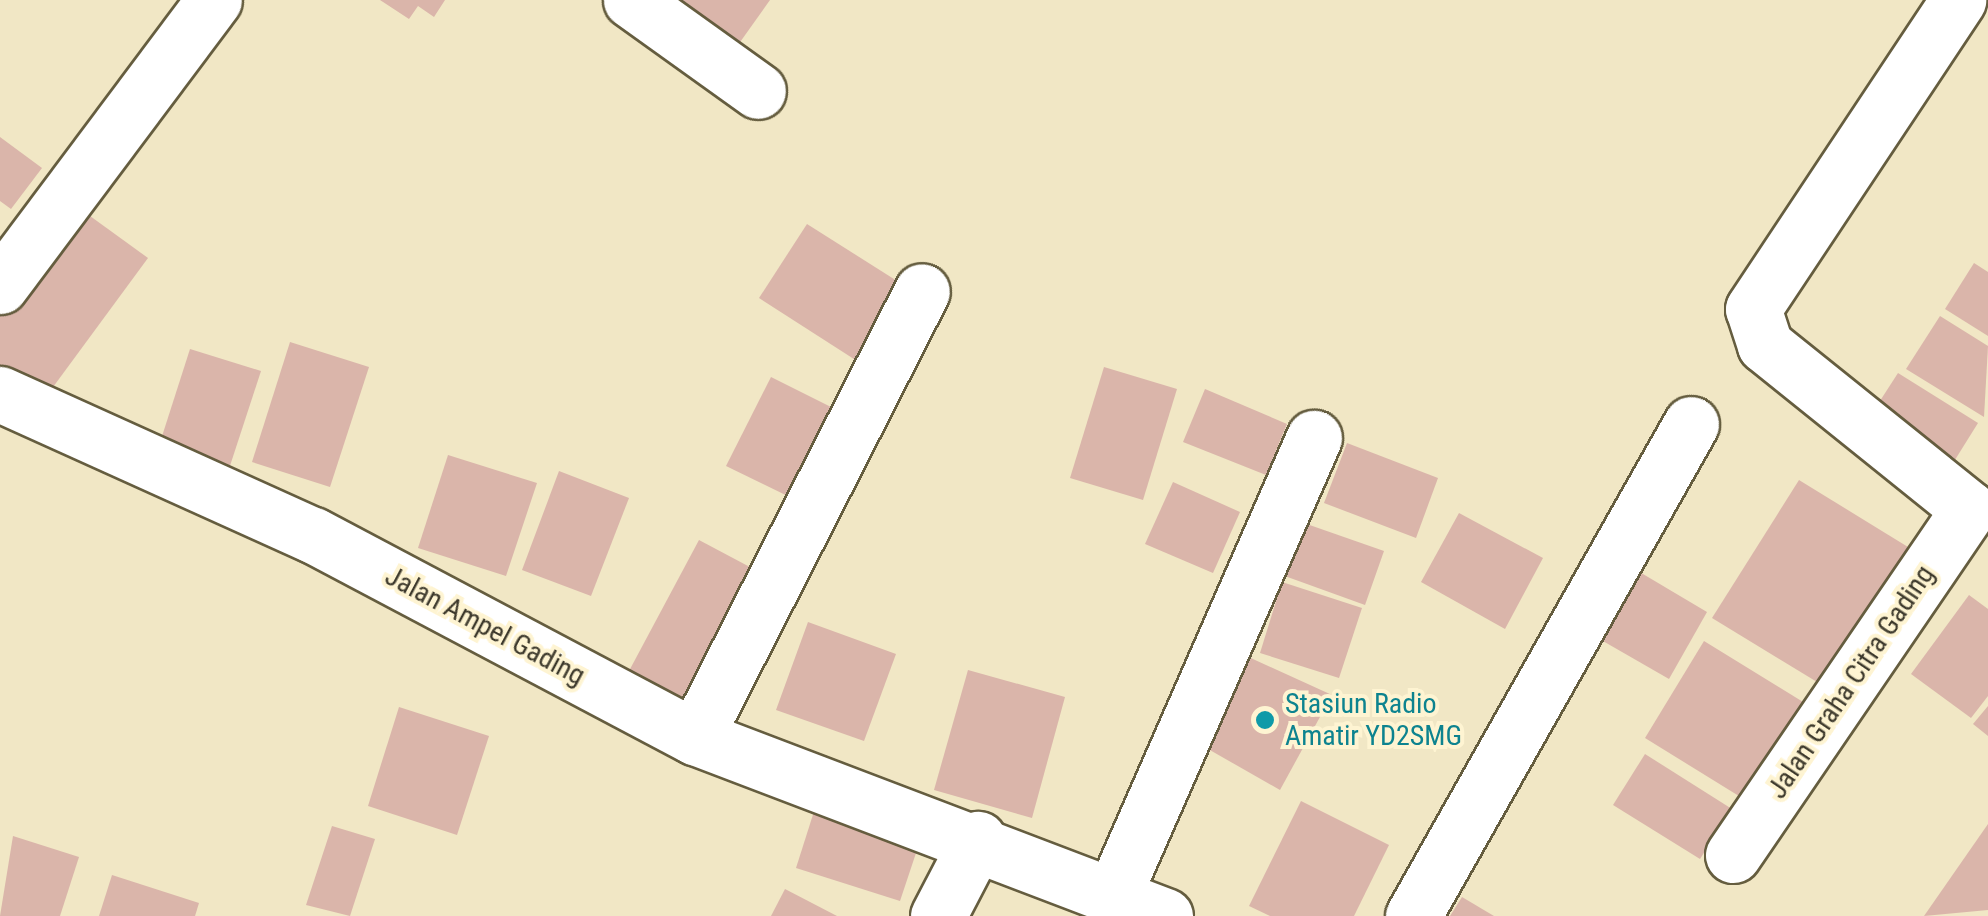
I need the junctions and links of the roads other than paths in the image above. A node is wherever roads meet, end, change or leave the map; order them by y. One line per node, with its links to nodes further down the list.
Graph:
1 (631, 0): 4 (street)
2 (1958, 0): 10 (street)
3 (203, 18): 5 (street)
4 (758, 91)
5 (0, 286)
6 (922, 290): 11 (street)
7 (0, 394): 11 (street, Jalan Ampel Gading)
8 (1691, 424): 17 (street)
9 (1314, 438): 14 (street)
10 (1982, 505): 13 (street, Jalan Graha Citra Gading)
11 (694, 737): 12 (street, Jalan Ampel Gading)
12 (978, 838): 14 (street, Jalan Ampel Gading); 15 (street)
13 (1733, 855)
14 (1116, 891): 16 (street, Jalan Ampel Gading)
15 (938, 916)
16 (1164, 916)
17 (1413, 916)

